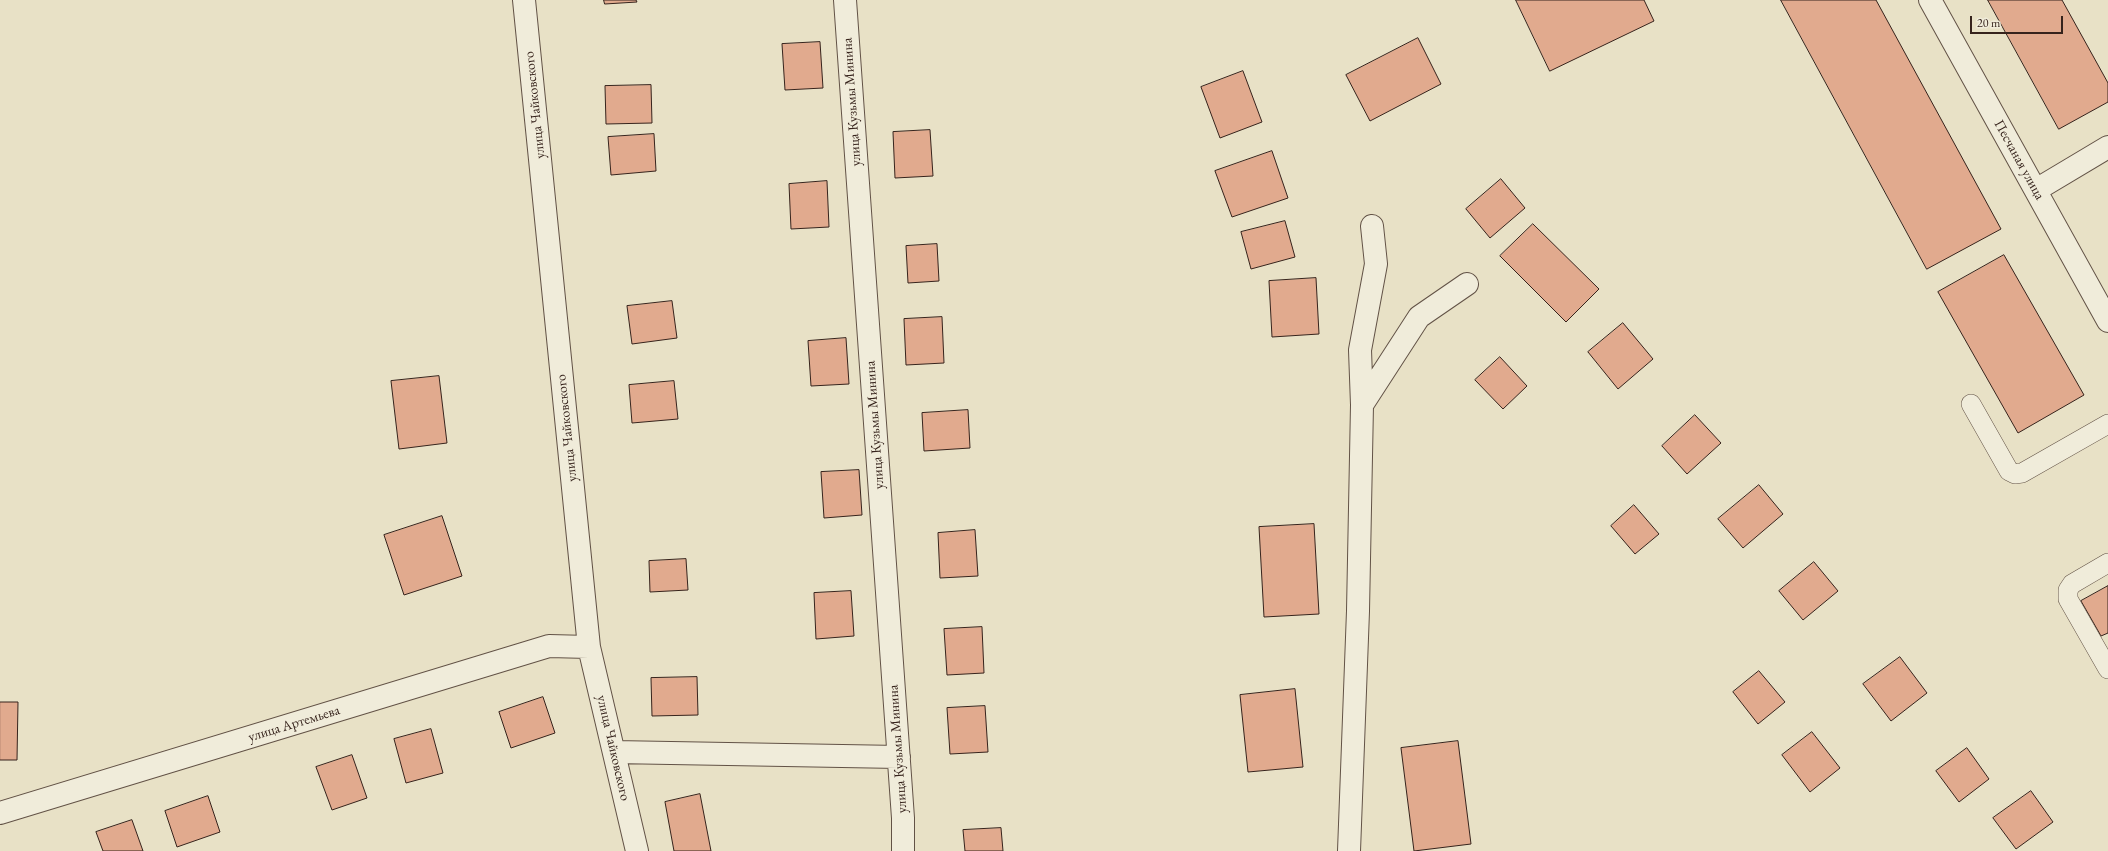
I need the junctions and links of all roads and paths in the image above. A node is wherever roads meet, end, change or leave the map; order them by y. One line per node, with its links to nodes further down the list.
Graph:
1 (524, 0): 13 (street, улица Чайковского)
2 (845, 0): 16 (street, улица Кузьмы Минина)
3 (1930, 0): 5 (street, Песчаная улица)
4 (2108, 147): 5 (street)
5 (2036, 190): 8 (street, Песчаная улица)
6 (1372, 226): 10 (street)
7 (1467, 284): 10 (street)
8 (2108, 321)
9 (1971, 404): 11 (lane)
10 (1362, 405): 20 (street)
11 (2108, 424)
12 (2108, 563): 14 (lane)
13 (589, 647): 15 (street, улица Чайковского); 17 (street, улица Артемьева)
14 (2108, 669)
15 (614, 752): 16 (street); 18 (street, улица Чайковского)
16 (899, 757): 19 (street, улица Кузьмы Минина)
17 (0, 813)
18 (637, 851)
19 (903, 851)
20 (1349, 851)

